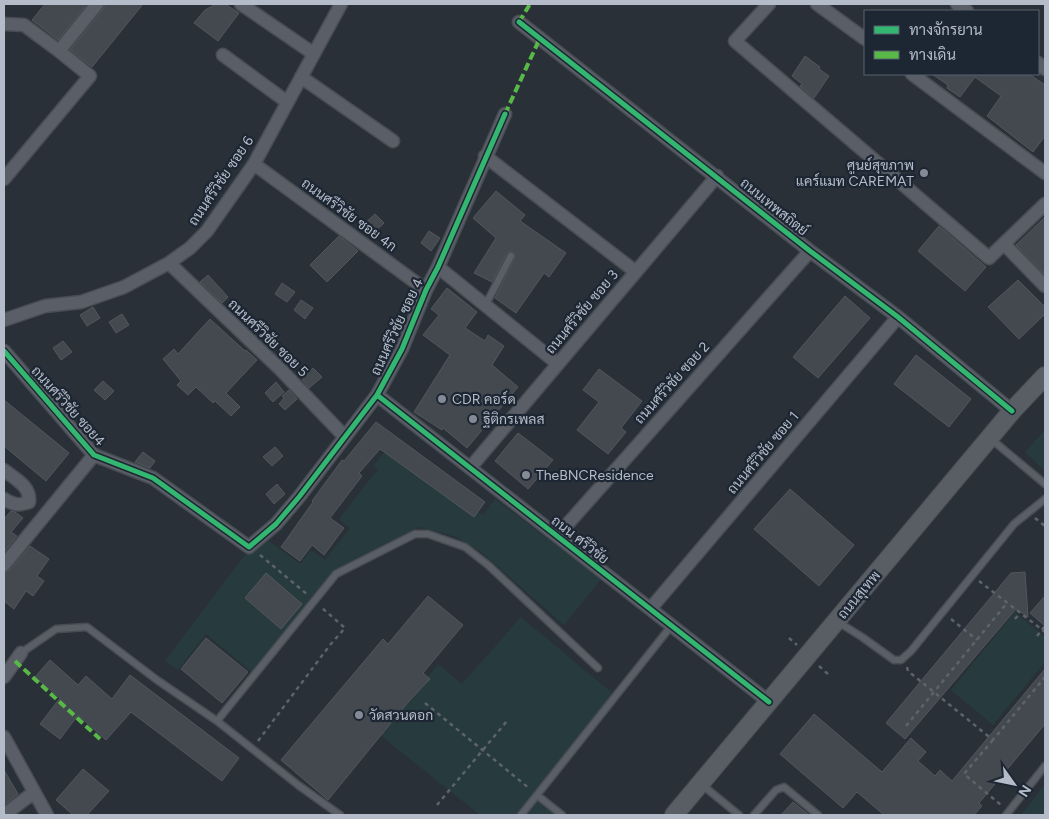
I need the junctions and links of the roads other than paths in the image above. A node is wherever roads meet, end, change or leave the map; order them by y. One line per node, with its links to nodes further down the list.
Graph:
1 (97, 4): 9 (street)
2 (241, 4): 10 (street)
3 (341, 4): 10 (street, ถนนศรีวิชัย ซอย 6)
4 (769, 4): 23 (street)
5 (817, 4): 8 (street)
6 (519, 22): 20 (street, ถนนเทพสถิตย์)
7 (4, 24): 9 (street)
8 (864, 38)
9 (59, 51): 21 (street)
10 (314, 54): 13 (street, ถนนศรีวิชัย ซอย 6)
11 (223, 55): 14 (street)
12 (913, 75): 19 (street)
13 (301, 77): 14 (street, ถนนศรีวิชัย ซอย 6); 16 (street)
14 (287, 102): 18 (street, ถนนศรีวิชัย ซอย 6)
15 (505, 114): 17 (street, ถนนศรีวิชัย ซอย 4)
16 (392, 142)
17 (485, 156): 27 (street, ถนนศรีวิชัย ซอย 4); 28 (street)
18 (254, 164): 26 (street, ถนนศรีวิชัย ซอย 6); 30 (street, ถนนศรีวิชัย ซอย 4ก)
19 (1045, 173)
20 (717, 176): 24 (street, ถนนเทพสถิตย์); 28 (street, ถนนศรีวิชัย ซอย 3)
21 (4, 179)
22 (1045, 204): 23 (street)
23 (1004, 244): 29 (street)
24 (810, 250): 32 (street, ถนนเทพสถิตย์); 49 (street, ถนนศรีวิชัย ซอย 2)
25 (511, 256): 31 (lane)
26 (169, 263): 33 (street, ถนนศรีวิชัย ซอย 6); 39 (street, ถนนศรีวิชัย ซอย 5)
27 (438, 267): 30 (street, ถนนศรีวิชัย ซอย 4); 31 (street)
28 (636, 272): 35 (street, ถนนศรีวิชัย ซอย 3)
29 (1045, 286)
30 (426, 290): 37 (street, ถนนศรีวิชัย ซอย 4)
31 (485, 306): 35 (street)
32 (898, 317): 38 (street, ถนนเทพสถิตย์); 52 (street, ถนนศรีวิชัย ซอย 1)
33 (4, 320)
34 (4, 351): 41 (street, ถนนศรีวิชัย ซอย4)
35 (558, 364): 42 (street, ถนนศรีวิชัย ซอย 3)
36 (1045, 376): 38 (main road, ถนนสุเทพ)
37 (377, 395): 39 (street, ถนนศรีวิชัย ซอย 4); 42 (street, ถนน ศรีวิชัย)
38 (1012, 411): 40 (main road, ถนนสุเทพ)
39 (345, 437): 50 (street, ถนนศรีวิชัย ซอย 4)
40 (990, 438): 44 (lane); 53 (main road, ถนนสุเทพ)
41 (94, 455): 48 (street); 50 (street, ถนนศรีวิชัย ซอย4)
42 (470, 468): 49 (street, ถนน ศรีวิชัย)
43 (4, 470): 47 (street)
44 (1045, 484)
45 (4, 499): 47 (street)
46 (1045, 499): 53 (lane)
47 (29, 502): 48 (street)
48 (44, 516): 51 (street)
49 (557, 536): 52 (street, ถนน ศรีวิชัย)
50 (249, 546)
51 (4, 565)
52 (650, 608): 54 (street, ถนน ศรีวิชัย)
53 (836, 622): 58 (main road, ถนนสุเทพ)
54 (672, 625): 58 (street, ถนน ศรีวิชัย); 64 (lane)
55 (21, 653): 57 (street); 59 (lane)
56 (598, 668): 59 (lane)
57 (4, 677)
58 (769, 702): 62 (main road, ถนนสุเทพ)
59 (217, 721): 68 (lane)
60 (4, 737): 63 (street)
61 (1045, 766): 65 (lane)
62 (700, 784): 71 (main road, ถนนสุเทพ); 72 (lane)
63 (34, 793): 66 (street); 67 (street)
64 (537, 795): 69 (lane); 70 (lane)
65 (1008, 814)
66 (4, 815)
67 (47, 815)
68 (340, 815)
69 (520, 815)
70 (562, 815)
71 (674, 815)
72 (739, 815)
73 (754, 815): 74 (lane)
74 (818, 815)

